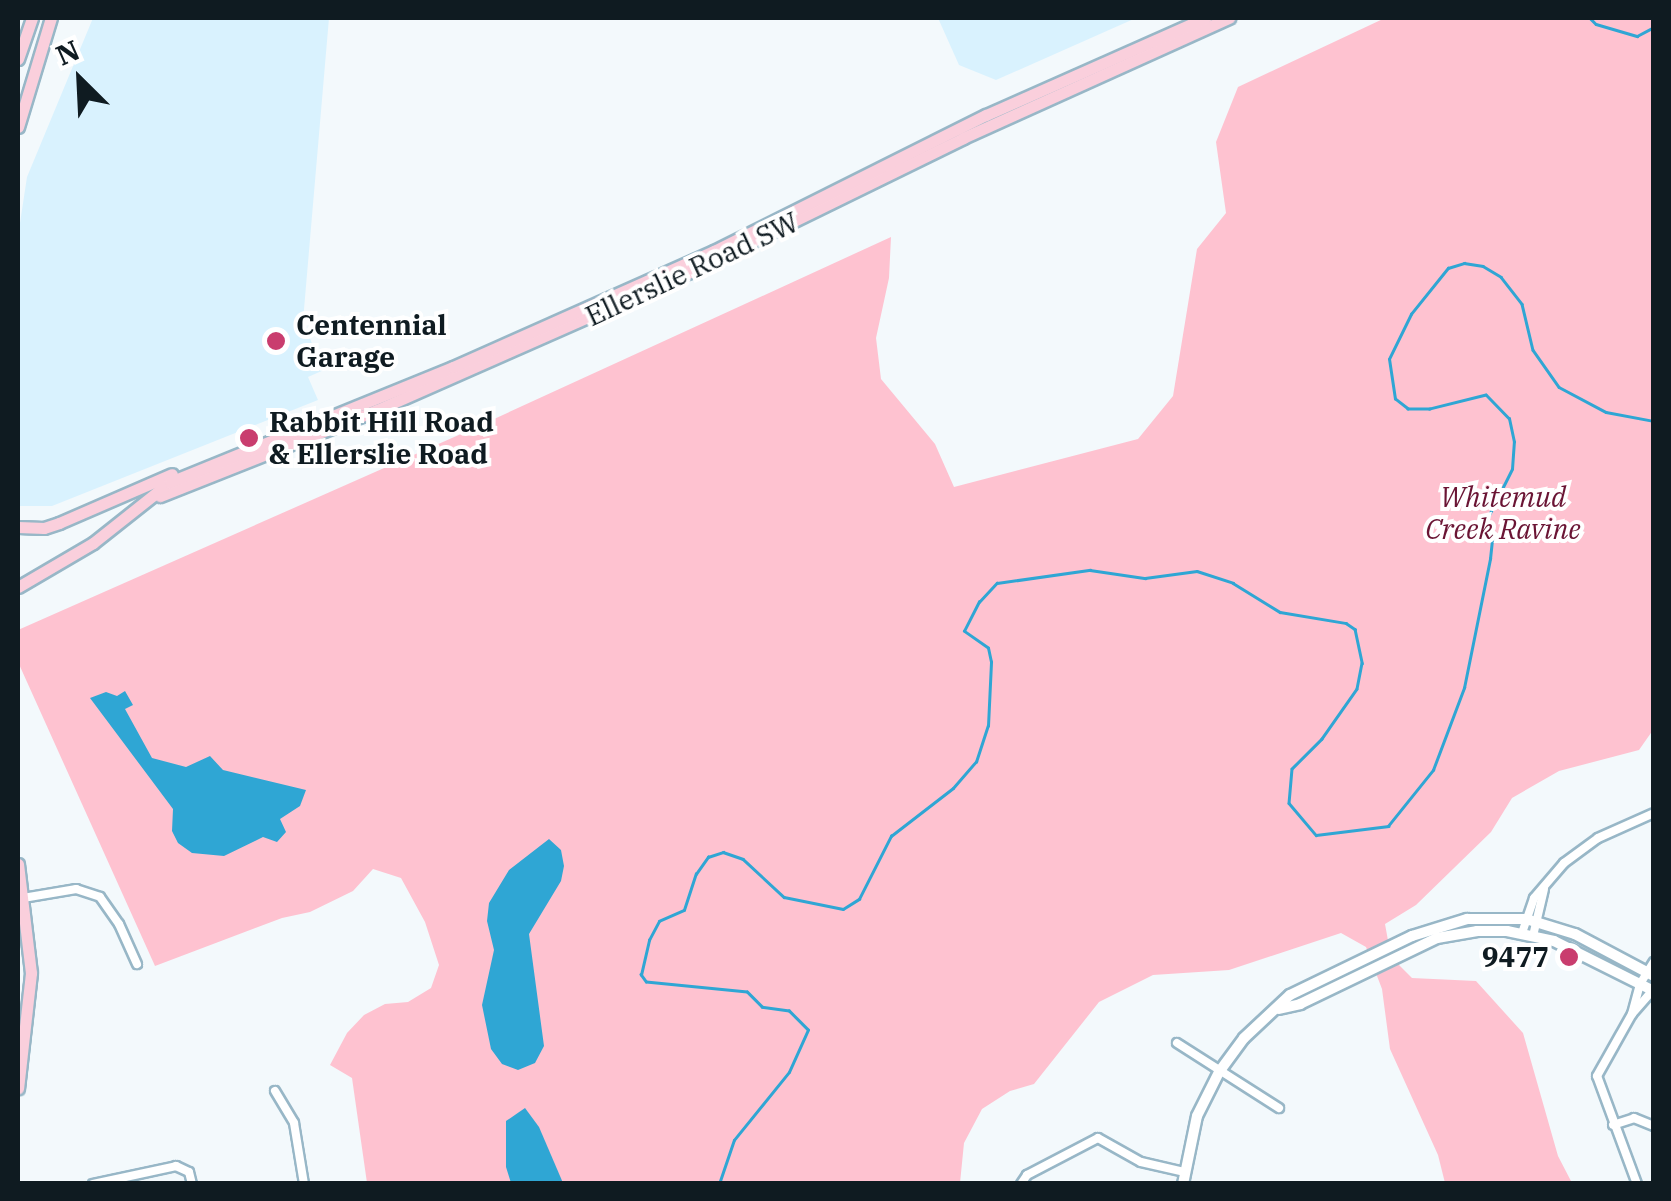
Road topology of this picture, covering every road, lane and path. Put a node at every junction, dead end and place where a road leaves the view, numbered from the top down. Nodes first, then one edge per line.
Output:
1 (32, 18) edge
2 (51, 18) edge
3 (1205, 18) edge
4 (1228, 18) edge
5 (18, 59) edge
6 (18, 127) edge
7 (247, 450) junction
8 (147, 502) junction
9 (18, 526) edge
10 (18, 587) edge
11 (1654, 814) edge
12 (18, 864) edge
13 (23, 898) junction
14 (1531, 920) junction
15 (1527, 935) junction
16 (138, 964) dead end
17 (1651, 970) edge
18 (1640, 984) junction
19 (1653, 990) edge
20 (1276, 1010) junction
21 (1632, 1014) junction
22 (1177, 1043) dead end
23 (1219, 1072) junction
24 (18, 1088) edge
25 (275, 1092) dead end
26 (1279, 1108) dead end
27 (1613, 1125) junction
28 (1654, 1126) edge
29 (1184, 1178) edge
30 (93, 1184) edge
31 (192, 1184) edge
32 (304, 1184) edge
33 (1022, 1184) edge
34 (1637, 1184) edge

1 - 5 main road
2 - 6 main road
3 - 7 main road, Ellerslie Road SW
4 - 8 main road, Ellerslie Road SW
7 - 8 main road, Ellerslie Road SW
7 - 9 main road
8 - 10 main road, Ellerslie Road SW
11 - 14 street
12 - 13 main road
13 - 16 street
13 - 24 main road
14 - 15 street
14 - 17 street
14 - 20 street
15 - 18 street
15 - 20 street
17 - 18 street
18 - 19 street
18 - 21 street
19 - 21 street
20 - 23 street
21 - 27 street
22 - 23 street
23 - 26 street
23 - 29 street
25 - 32 street
27 - 28 street
27 - 34 street
29 - 33 street
30 - 31 street

